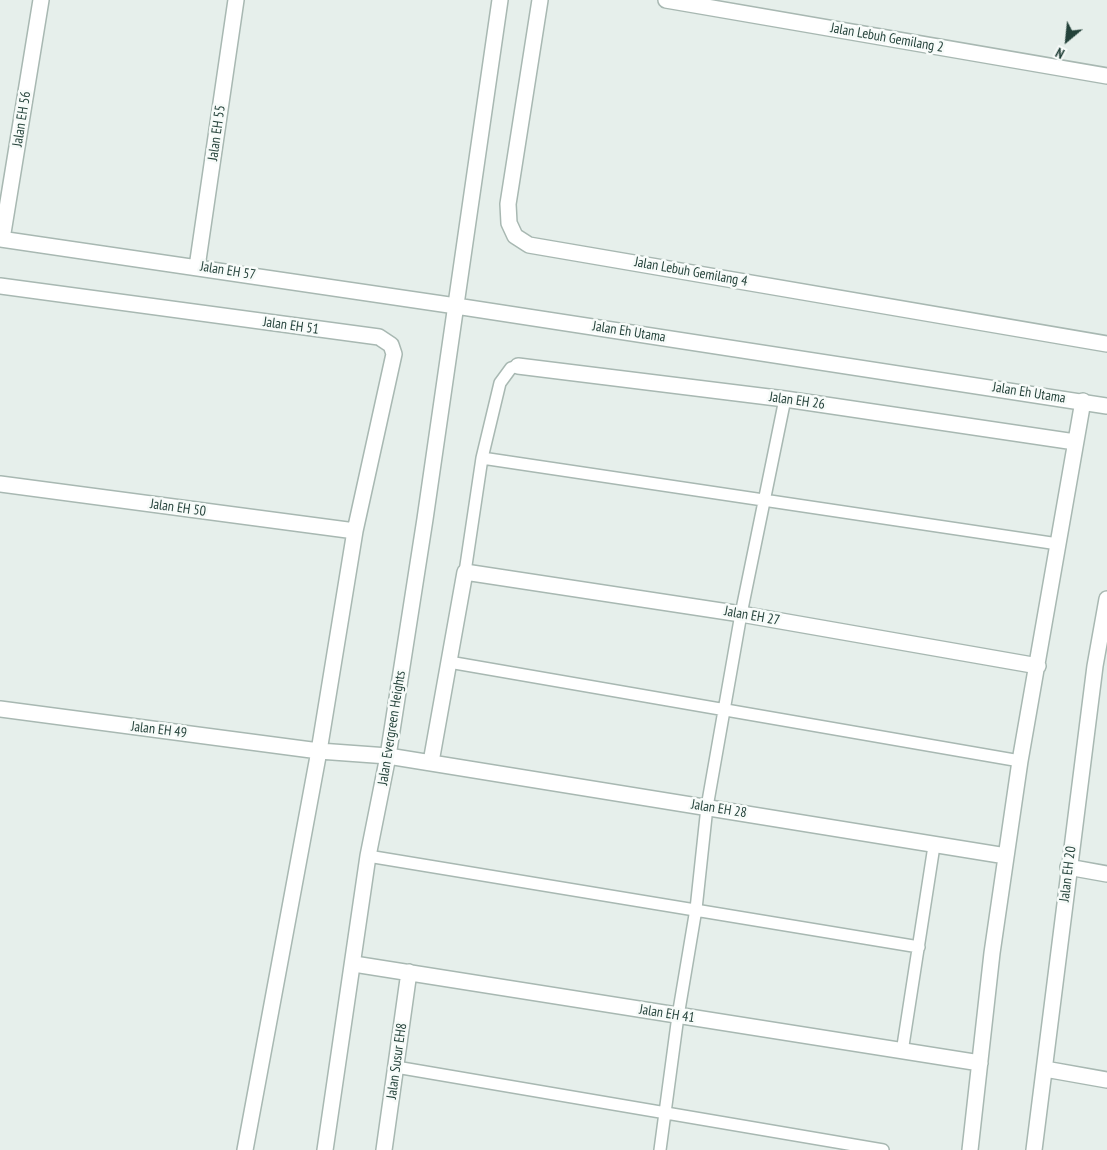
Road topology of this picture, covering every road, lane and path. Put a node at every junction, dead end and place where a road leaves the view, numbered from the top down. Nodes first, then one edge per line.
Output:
1 (41, 0) edge
2 (236, 0) edge
3 (500, 0) edge
4 (540, 0) edge
5 (666, 0) edge
6 (1107, 76) edge
7 (1, 239) edge
8 (197, 267) junction
9 (0, 286) edge
10 (456, 306) junction
11 (1107, 344) edge
12 (518, 366) joint
13 (785, 399) junction
14 (1084, 401) junction
15 (1107, 406) edge
16 (1075, 442) junction
17 (482, 458) junction
18 (0, 484) edge
19 (763, 500) junction
20 (355, 531) junction
21 (1058, 544) junction
22 (465, 572) junction
23 (1107, 599) edge
24 (741, 614) junction
25 (449, 662) junction
26 (1038, 666) junction
27 (0, 709) edge
28 (723, 709) junction
29 (318, 751) junction
30 (388, 756) junction
31 (1020, 761) junction
32 (431, 762) junction
33 (707, 807) junction
34 (934, 846) junction
35 (368, 856) junction
36 (1006, 856) junction
37 (1068, 868) junction
38 (1107, 874) edge
39 (696, 909) junction
40 (919, 947) junction
41 (354, 964) junction
42 (409, 972) junction
43 (678, 1016) junction
44 (902, 1052) junction
45 (980, 1064) junction
46 (396, 1067) junction
47 (1045, 1069) junction
48 (1107, 1080) edge
49 (664, 1112) junction
50 (245, 1150) edge
51 (325, 1150) edge
52 (384, 1150) edge
53 (660, 1150) edge
54 (883, 1150) edge
55 (970, 1150) edge
56 (1034, 1150) edge

1 - 7 street, Jalan EH 56
2 - 8 street, Jalan EH 55
3 - 10 street
4 - 11 street, Jalan Lebuh Gemilang 4
5 - 6 street, Jalan Lebuh Gemilang 2
7 - 8 street, Jalan EH 57
8 - 10 street, Jalan EH 57
9 - 20 street, Jalan EH 51
10 - 14 street, Jalan Eh Utama
10 - 30 street, Jalan Evergreen Heights
12 - 13 street, Jalan EH 26
12 - 17 lane
13 - 16 street, Jalan EH 26
13 - 19 lane
14 - 15 street, Jalan Eh Utama
14 - 16 street
16 - 21 street
17 - 19 lane
17 - 22 lane
18 - 20 street, Jalan EH 50
19 - 21 lane
19 - 24 lane
20 - 29 street, Jalan EH 51
21 - 26 street
22 - 24 street, Jalan EH 27
22 - 25 street
23 - 37 street, Jalan EH 20
24 - 26 street, Jalan EH 27
24 - 28 lane
25 - 28 lane
25 - 32 street
26 - 31 street
27 - 29 street, Jalan EH 49
28 - 31 lane
28 - 33 lane
29 - 30 street, Jalan EH 49
29 - 50 street, Jalan EH 51
30 - 32 street, Jalan EH 28
30 - 35 street, Jalan Evergreen Heights
31 - 36 street
32 - 33 street, Jalan EH 28
33 - 34 street, Jalan EH 28
33 - 39 lane
34 - 36 street, Jalan EH 28
34 - 40 lane
35 - 39 lane
35 - 41 street, Jalan Evergreen Heights
36 - 45 street
37 - 38 street
37 - 47 street, Jalan EH 20
39 - 40 lane
39 - 43 lane
40 - 44 lane
41 - 42 street, Jalan EH 41
41 - 51 street, Jalan Evergreen Heights
42 - 43 street, Jalan EH 41
42 - 46 street, Jalan Susur EH8
43 - 44 street, Jalan EH 41
43 - 49 lane
44 - 45 street, Jalan EH 41
45 - 55 street
46 - 49 lane
46 - 52 street, Jalan Susur EH8
47 - 48 street
47 - 56 street, Jalan EH 20
49 - 53 lane
49 - 54 lane

